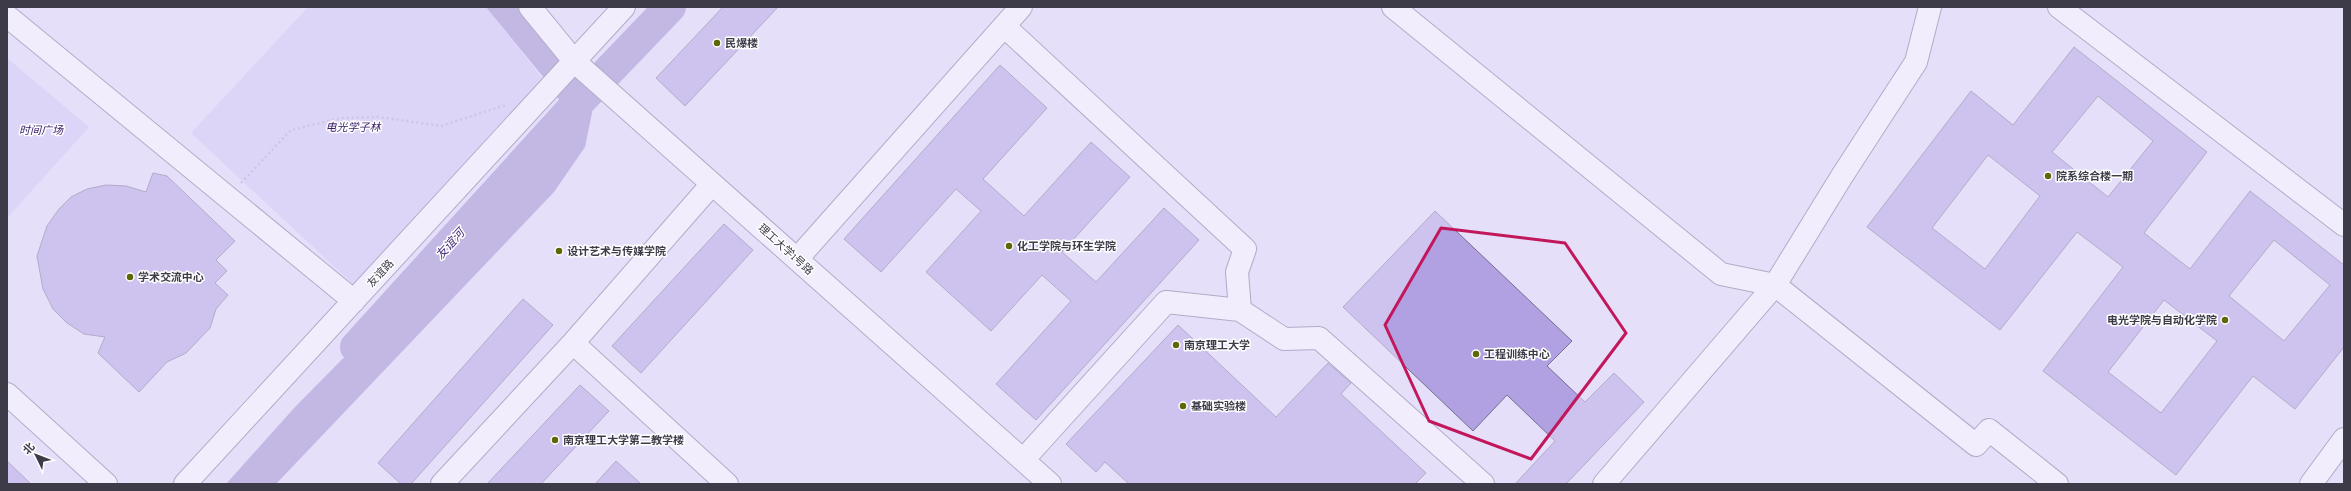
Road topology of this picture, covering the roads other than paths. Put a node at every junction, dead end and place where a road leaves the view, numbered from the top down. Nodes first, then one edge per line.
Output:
1 (530, 7) edge
2 (624, 7) edge
3 (1021, 7) edge
4 (1393, 7) edge
5 (1930, 7) edge
6 (2059, 7) edge
7 (7, 16) edge
8 (1004, 26) junction
9 (575, 62) junction
10 (712, 184) junction
11 (2344, 225) edge
12 (797, 259) junction
13 (1775, 286) junction
14 (354, 302) junction
15 (1240, 310) junction
16 (573, 342) junction
17 (7, 394) edge
18 (2344, 439) edge
19 (1023, 460) junction
20 (1476, 482) edge
21 (106, 484) edge
22 (185, 484) edge
23 (442, 484) edge
24 (727, 484) edge
25 (1050, 484) edge
26 (1604, 484) edge
27 (2057, 484) edge
28 (2311, 484) edge

1 - 9 street, 理工大学1号路
2 - 9 street, 友谊路
3 - 8 street
4 - 13 street
5 - 13 street
6 - 11 street
7 - 14 street
8 - 12 street
8 - 15 street
9 - 10 street, 理工大学1号路
9 - 14 street, 友谊路
10 - 12 street, 理工大学1号路
10 - 16 street
12 - 19 street, 理工大学1号路
13 - 26 street
13 - 27 street
14 - 22 street, 友谊路
15 - 19 street
15 - 20 street
16 - 23 street
16 - 24 street
17 - 21 street
18 - 28 street
19 - 25 street, 理工大学1号路

